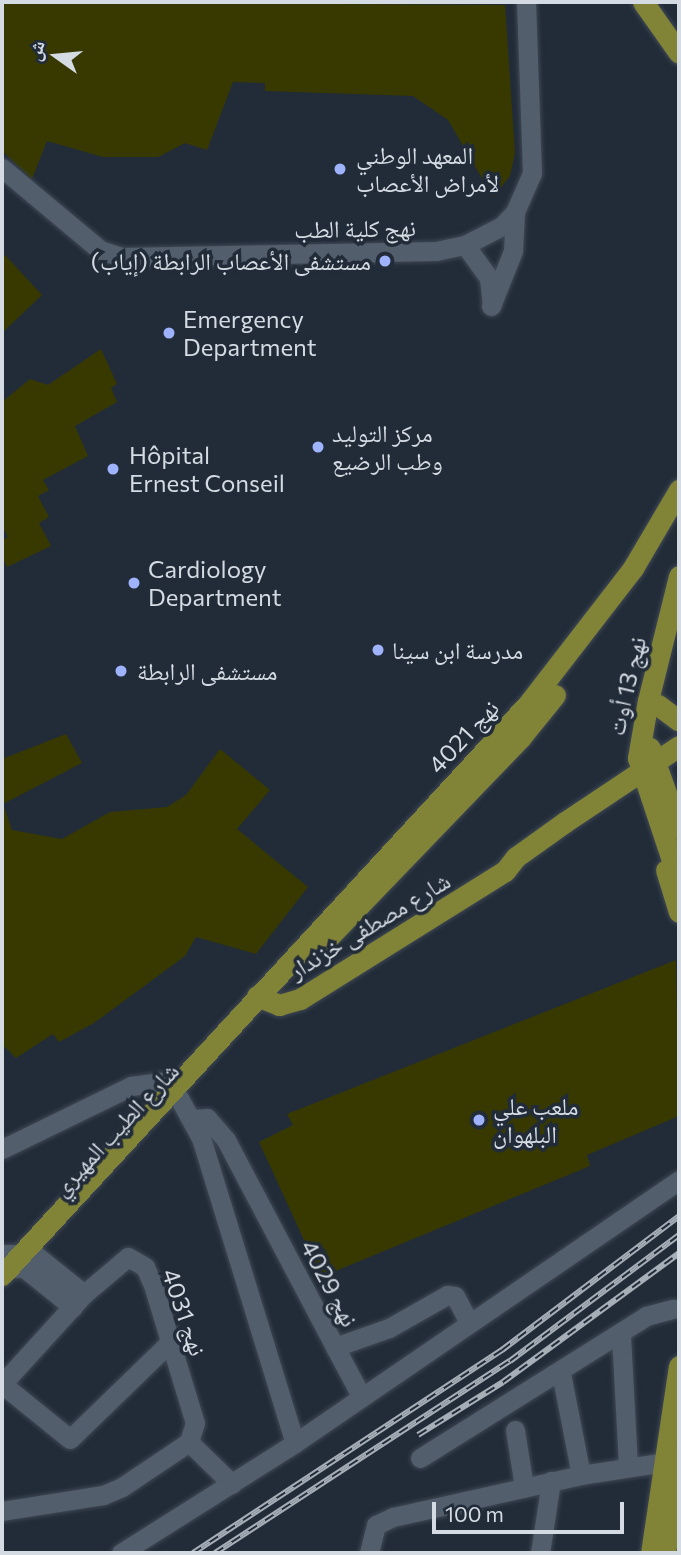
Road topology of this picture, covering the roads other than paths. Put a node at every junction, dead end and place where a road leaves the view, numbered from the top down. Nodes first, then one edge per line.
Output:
1 (526, 2) edge
2 (643, 2) edge
3 (679, 53) edge
4 (2, 168) edge
5 (516, 212) junction
6 (465, 245) junction
7 (679, 490) edge
8 (679, 518) edge
9 (679, 576) edge
10 (679, 627) edge
11 (658, 705) junction
12 (679, 721) edge
13 (679, 746) edge
14 (679, 762) edge
15 (648, 772) junction
16 (659, 805) junction
17 (679, 826) edge
18 (679, 881) edge
19 (679, 912) edge
20 (262, 999) junction
21 (181, 1088) junction
22 (193, 1119) junction
23 (2, 1149) edge
24 (679, 1180) edge
25 (13, 1263) edge
26 (2, 1291) edge
27 (79, 1301) junction
28 (673, 1309) dead end
29 (469, 1322) junction
30 (621, 1336) junction
31 (170, 1342) junction
32 (335, 1347) junction
33 (679, 1366) edge
34 (561, 1373) junction
35 (2, 1384) edge
36 (360, 1396) junction
37 (516, 1430) dead end
38 (189, 1442) junction
39 (295, 1443) junction
40 (420, 1458) dead end
41 (675, 1459) edge
42 (628, 1466) junction
43 (581, 1475) junction
44 (551, 1481) junction
45 (232, 1484) junction
46 (524, 1487) junction
47 (2, 1511) edge
48 (151, 1537) junction
49 (121, 1553) edge
50 (137, 1553) edge
51 (369, 1553) edge
52 (540, 1553) edge
53 (651, 1553) edge
54 (665, 1553) edge

1 - 5 street, نهج كلية الطب
2 - 3 main road
4 - 6 street, نهج كلية الطب
5 - 6 street, نهج كلية الطب
5 - 6 street
7 - 20 main road, نهج 4021
8 - 20 main road, نهج 4021
9 - 15 main road, نهج 13 أوت
10 - 11 main road
11 - 12 main road
11 - 15 main road
13 - 15 main road
14 - 15 main road
15 - 16 main road, نهج 13 أوت
15 - 20 main road, شارع مصطفى خزندار
16 - 17 main road
16 - 18 main road
16 - 19 main road
20 - 21 main road, شارع الطيب المهيري
21 - 22 street
21 - 23 street
21 - 25 main road, شارع الطيب المهيري
22 - 32 street, نهج 4029
22 - 39 street
24 - 29 street
25 - 26 main road, شارع الطيب المهيري
25 - 27 street
27 - 31 street, نهج 4031
27 - 35 street, نهج 4031
28 - 30 street
29 - 32 street, نهج 4029
29 - 36 street
30 - 34 street
30 - 42 street
31 - 35 street
31 - 38 street, نهج 4031
32 - 36 street
33 - 41 main road
34 - 40 street
34 - 43 street
36 - 39 street
37 - 46 street
38 - 45 street
38 - 47 street
39 - 45 street
41 - 42 street
41 - 53 main road
41 - 54 main road
42 - 43 street
43 - 44 street
44 - 46 street
44 - 52 street
45 - 48 street
46 - 51 street
48 - 49 street
48 - 50 street

